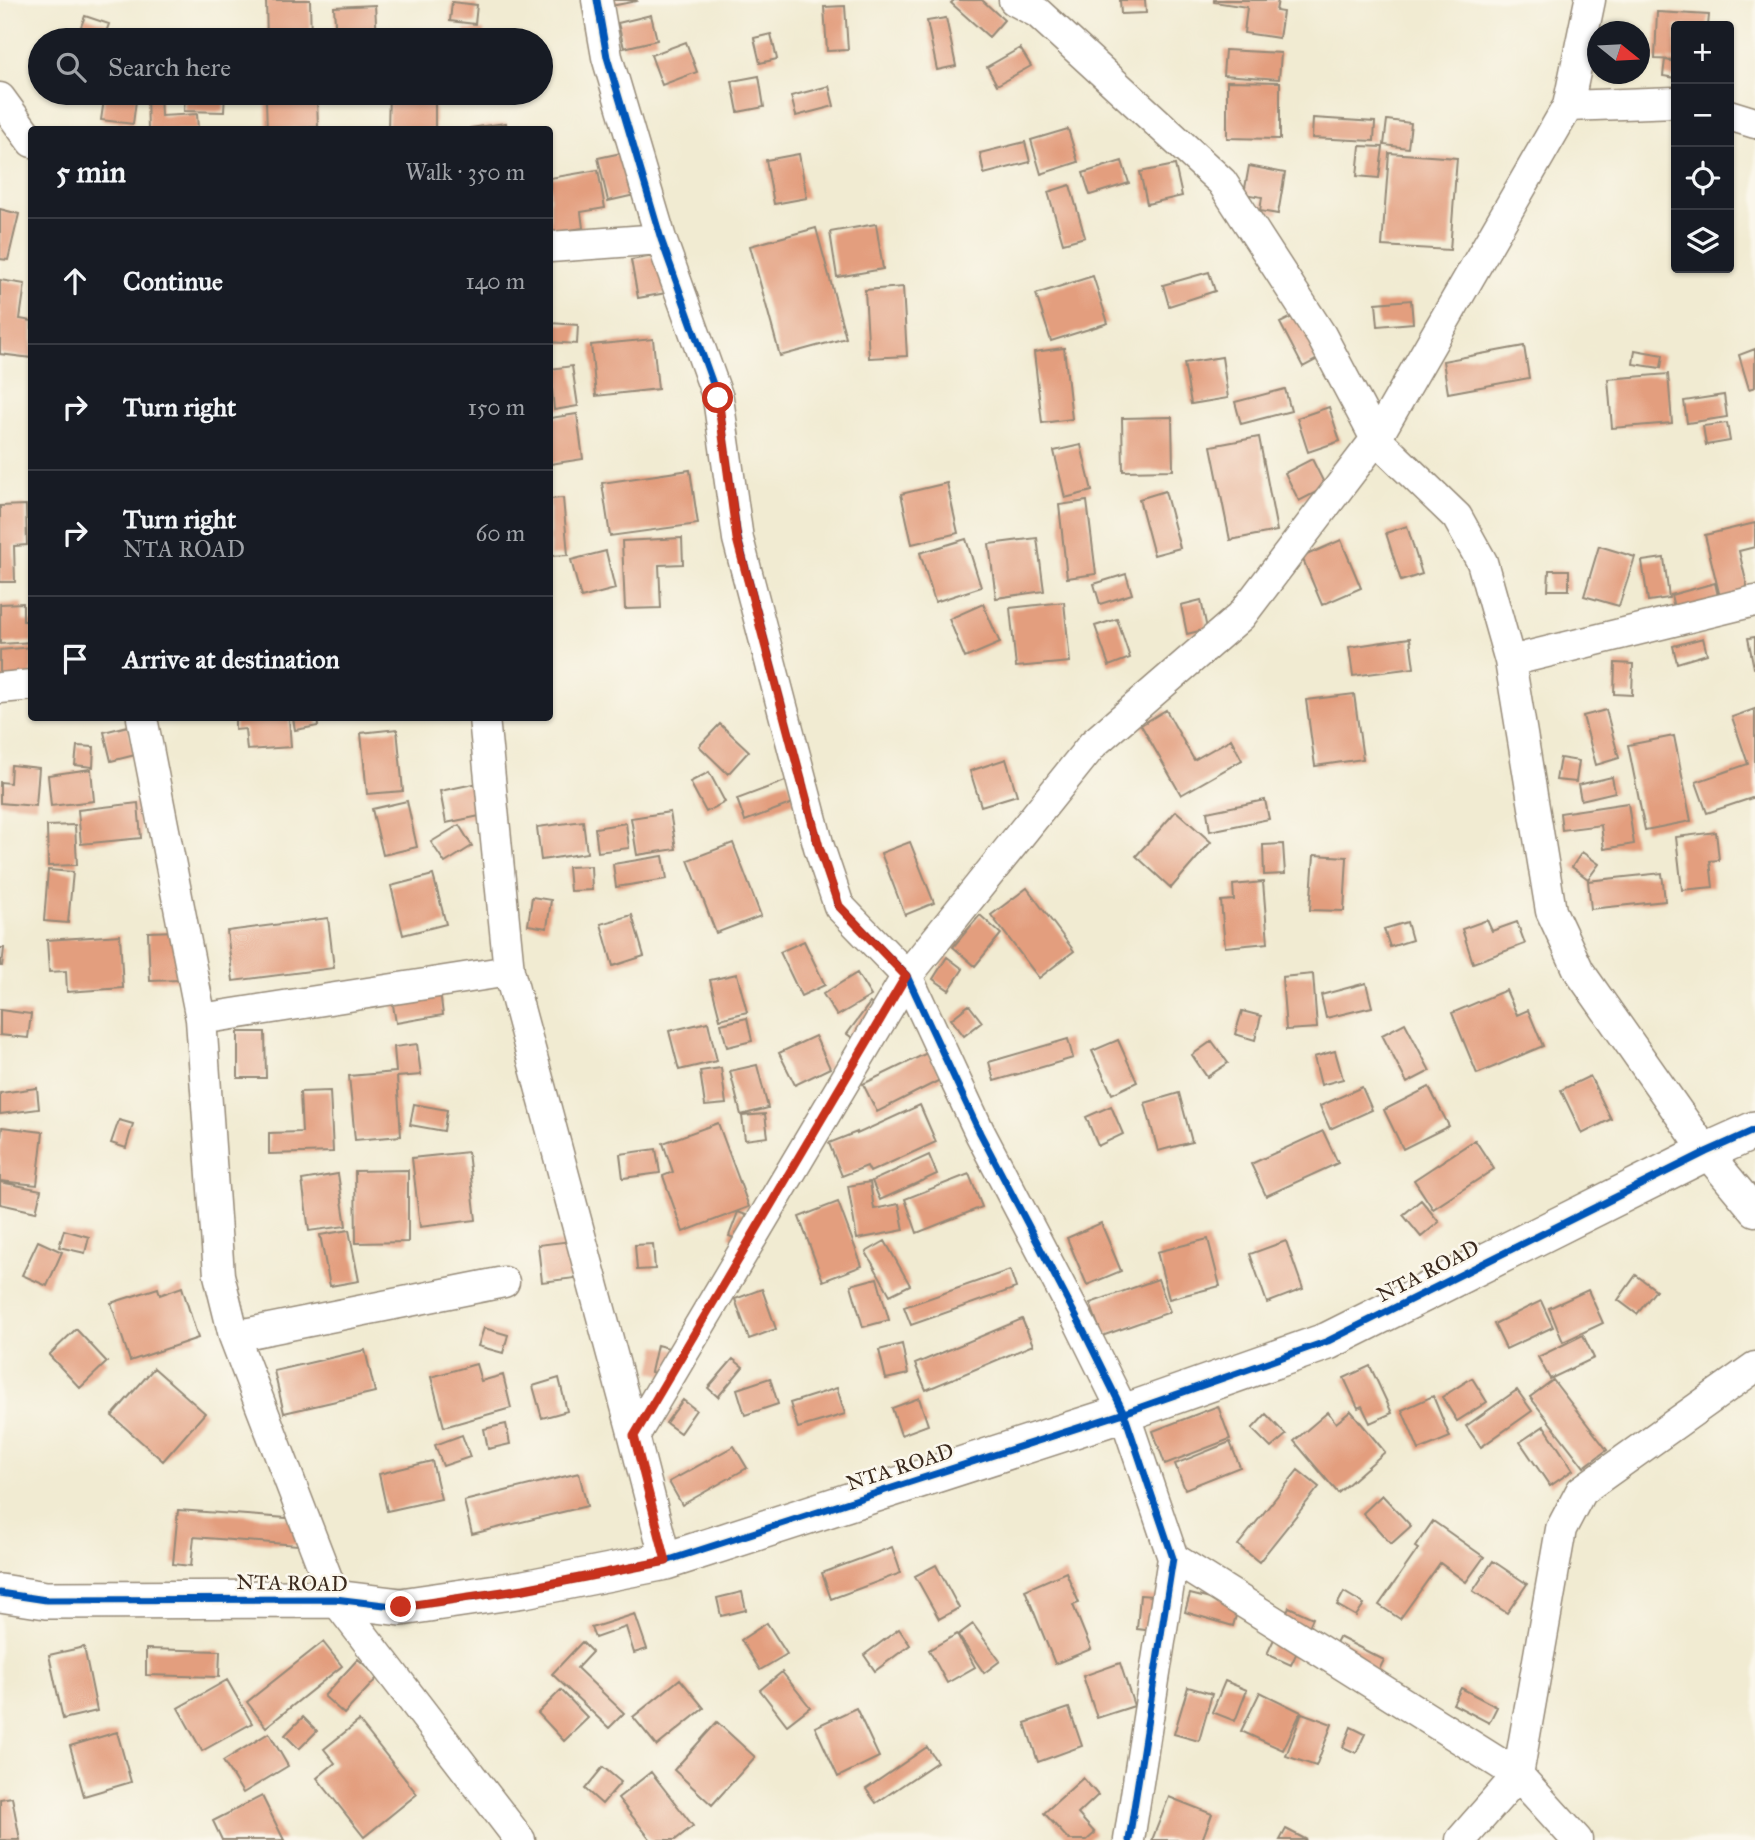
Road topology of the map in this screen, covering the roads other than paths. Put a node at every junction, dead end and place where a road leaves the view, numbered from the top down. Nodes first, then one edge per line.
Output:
1 (597, 0) edge
2 (1014, 0) edge
3 (1590, 0) edge
4 (0, 98) edge
5 (1671, 102) edge
6 (1568, 106) junction
7 (1734, 116) edge
8 (1755, 122) edge
9 (28, 136) edge
10 (661, 239) junction
11 (553, 247) edge
12 (1376, 439) junction
13 (1755, 601) edge
14 (1510, 662) junction
15 (28, 685) edge
16 (0, 688) edge
17 (143, 721) edge
18 (484, 721) edge
19 (509, 971) junction
20 (906, 976) junction
21 (201, 1019) junction
22 (1755, 1130) edge
23 (1706, 1152) junction
24 (1755, 1211) edge
25 (504, 1282) dead end
26 (234, 1336) junction
27 (1755, 1367) edge
28 (1124, 1413) junction
29 (634, 1436) junction
30 (1173, 1558) junction
31 (666, 1561) junction
32 (0, 1593) edge
33 (335, 1599) junction
34 (1518, 1775) junction
35 (520, 1840) edge
36 (1129, 1840) edge
37 (1461, 1840) edge
38 (1577, 1840) edge

1 - 10 street
2 - 12 street
3 - 6 street
4 - 9 street
5 - 6 street
6 - 12 street
7 - 8 street
10 - 11 street
10 - 20 street
12 - 14 street
12 - 20 street
13 - 14 street
14 - 23 street
15 - 16 street
17 - 21 street
18 - 19 street
19 - 21 street
19 - 29 street
20 - 28 street
20 - 29 street
21 - 26 street
22 - 23 street, NTA ROAD
23 - 24 street
23 - 28 street, NTA ROAD
25 - 26 street
26 - 33 street
27 - 34 street
28 - 30 street
28 - 31 street, NTA ROAD
29 - 31 street
30 - 34 street
30 - 36 street
31 - 33 street, NTA ROAD
32 - 33 street, NTA ROAD
33 - 35 street
34 - 37 street
34 - 38 street

